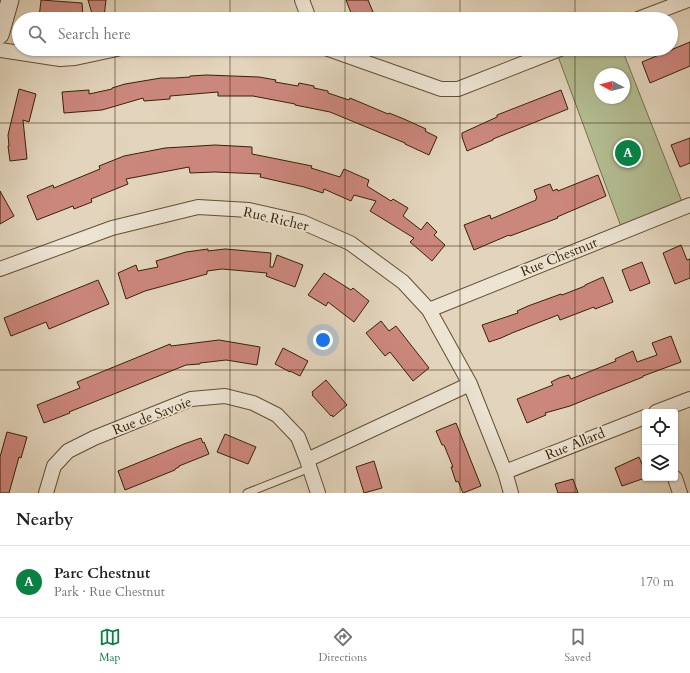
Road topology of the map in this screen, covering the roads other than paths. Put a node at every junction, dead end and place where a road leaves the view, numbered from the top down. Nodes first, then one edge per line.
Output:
1 (10, 0) edge
2 (302, 0) edge
3 (688, 0) edge
4 (306, 12) edge
5 (656, 12) edge
6 (0, 35) edge
7 (0, 50) edge
8 (12, 52) edge
9 (40, 56) edge
10 (84, 56) edge
11 (348, 56) edge
12 (542, 56) edge
13 (690, 205) edge
14 (0, 269) edge
15 (428, 310) junction
16 (470, 384) junction
17 (690, 399) edge
18 (664, 409) edge
19 (642, 417) edge
20 (308, 464) junction
21 (505, 472) junction
22 (676, 481) edge
23 (46, 493) edge
24 (247, 493) edge
25 (318, 493) edge
26 (511, 493) edge
27 (680, 493) edge

1 - 6 street
2 - 4 street
3 - 5 street
7 - 8 street
9 - 10 street
11 - 12 street
13 - 15 street, Rue Chestnut
14 - 15 street, Rue Richer
15 - 16 street, Rue Richer
16 - 20 street
16 - 21 street, Rue Richer
17 - 18 street
19 - 21 street, Rue Allard
20 - 23 street, Rue de Savoie
20 - 24 lane
20 - 25 street, Rue de Savoie
21 - 26 street, Rue Richer
22 - 27 street

